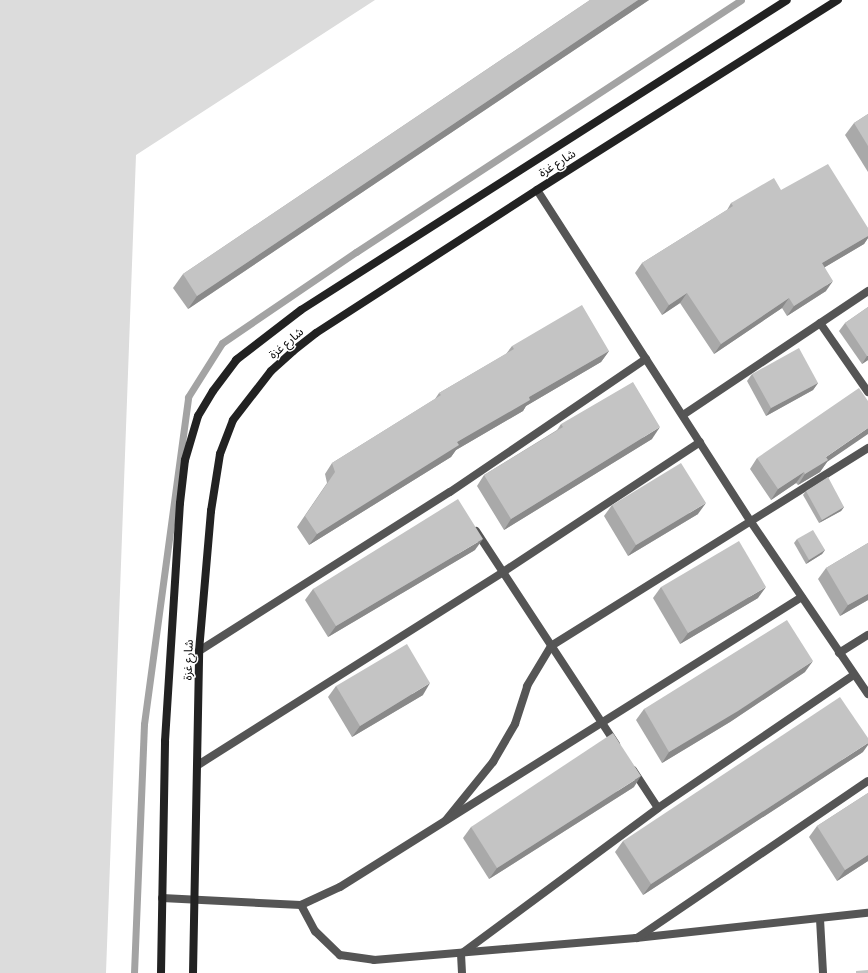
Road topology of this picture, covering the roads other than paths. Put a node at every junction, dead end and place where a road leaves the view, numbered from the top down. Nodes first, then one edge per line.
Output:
1 (787, 0) edge
2 (838, 0) edge
3 (537, 190) junction
4 (868, 291) edge
5 (820, 323) junction
6 (646, 359) junction
7 (868, 392) edge
8 (683, 415) junction
9 (700, 442) junction
10 (868, 448) edge
11 (751, 522) junction
12 (470, 523) edge
13 (503, 572) junction
14 (802, 597) junction
15 (868, 635) edge
16 (551, 646) junction
17 (199, 651) junction
18 (839, 653) junction
19 (854, 675) junction
20 (868, 694) edge
21 (603, 724) junction
22 (620, 749) edge
23 (628, 762) edge
24 (198, 765) junction
25 (868, 781) edge
26 (658, 808) junction
27 (442, 825) junction
28 (162, 898) junction
29 (195, 900) junction
30 (301, 905) junction
31 (868, 913) edge
32 (820, 919) junction
33 (636, 938) junction
34 (461, 954) junction
35 (161, 973) edge
36 (193, 973) edge
37 (462, 973) edge
38 (823, 973) edge

1 - 28 main road, شارع غزة
2 - 3 main road, شارع غزة
3 - 6 street
3 - 17 main road, شارع غزة
4 - 5 street
5 - 7 street
5 - 8 street
6 - 8 street
6 - 17 street
8 - 9 street
9 - 11 street
9 - 13 street
10 - 11 street
11 - 14 street
11 - 16 street
12 - 13 street
13 - 16 street
13 - 24 street
14 - 18 street
14 - 21 street
15 - 18 street
16 - 21 street
16 - 27 street
17 - 24 main road, شارع غزة
18 - 19 street
19 - 20 street
19 - 26 street
21 - 22 street
21 - 27 street
23 - 26 street
24 - 29 main road, شارع غزة
25 - 33 street
26 - 34 street
27 - 30 street
28 - 29 street
28 - 35 main road, شارع غزة
29 - 30 street
29 - 36 main road, شارع غزة
30 - 34 street
31 - 32 street
32 - 33 street
32 - 38 street
33 - 34 street
34 - 37 street

